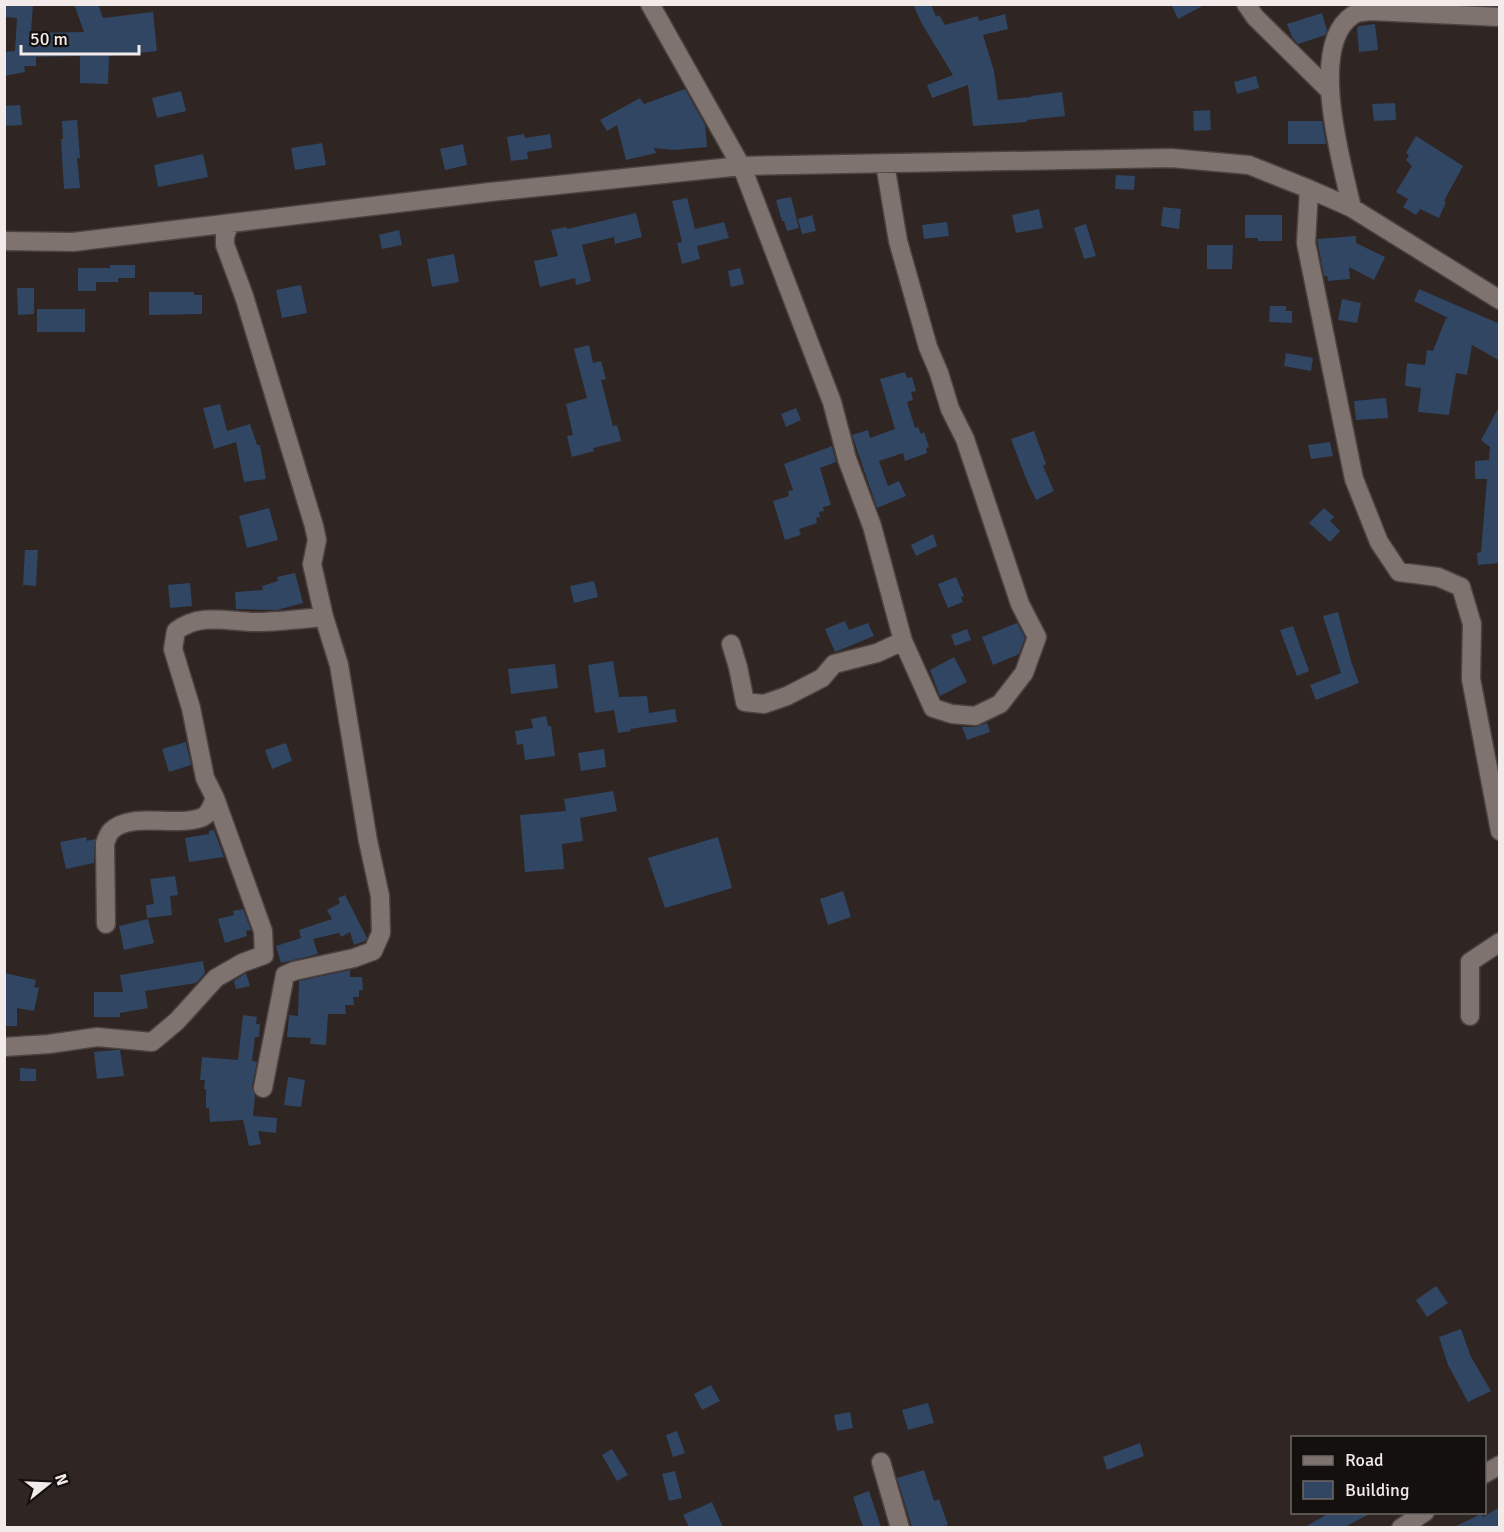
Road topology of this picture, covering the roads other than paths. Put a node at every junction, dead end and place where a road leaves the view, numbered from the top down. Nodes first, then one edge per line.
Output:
1 (650, 4) edge
2 (1246, 4) edge
3 (1500, 16) edge
4 (1330, 91) junction
5 (885, 164) junction
6 (742, 167) junction
7 (1309, 189) junction
8 (1352, 208) junction
9 (230, 223) junction
10 (4, 241) edge
11 (1500, 300) edge
12 (324, 617) junction
13 (903, 641) junction
14 (731, 644) dead end
15 (215, 798) junction
16 (1500, 831) edge
17 (106, 924) dead end
18 (1500, 942) edge
19 (1470, 1016) dead end
20 (4, 1047) edge
21 (263, 1088) dead end
22 (880, 1462) dead end
23 (1500, 1466) edge
24 (1486, 1473) edge
25 (1422, 1514) edge
26 (900, 1527) edge
27 (1401, 1527) edge

1 - 6 street
2 - 4 street
3 - 4 street
4 - 8 street
5 - 6 street
5 - 7 street
5 - 13 street
6 - 9 street
6 - 13 street
7 - 8 street
7 - 16 street
8 - 11 street
9 - 10 street
9 - 12 street
12 - 15 street
12 - 21 street
13 - 14 street
15 - 17 street
15 - 20 street
18 - 19 street
22 - 26 street
23 - 24 street
25 - 27 street

